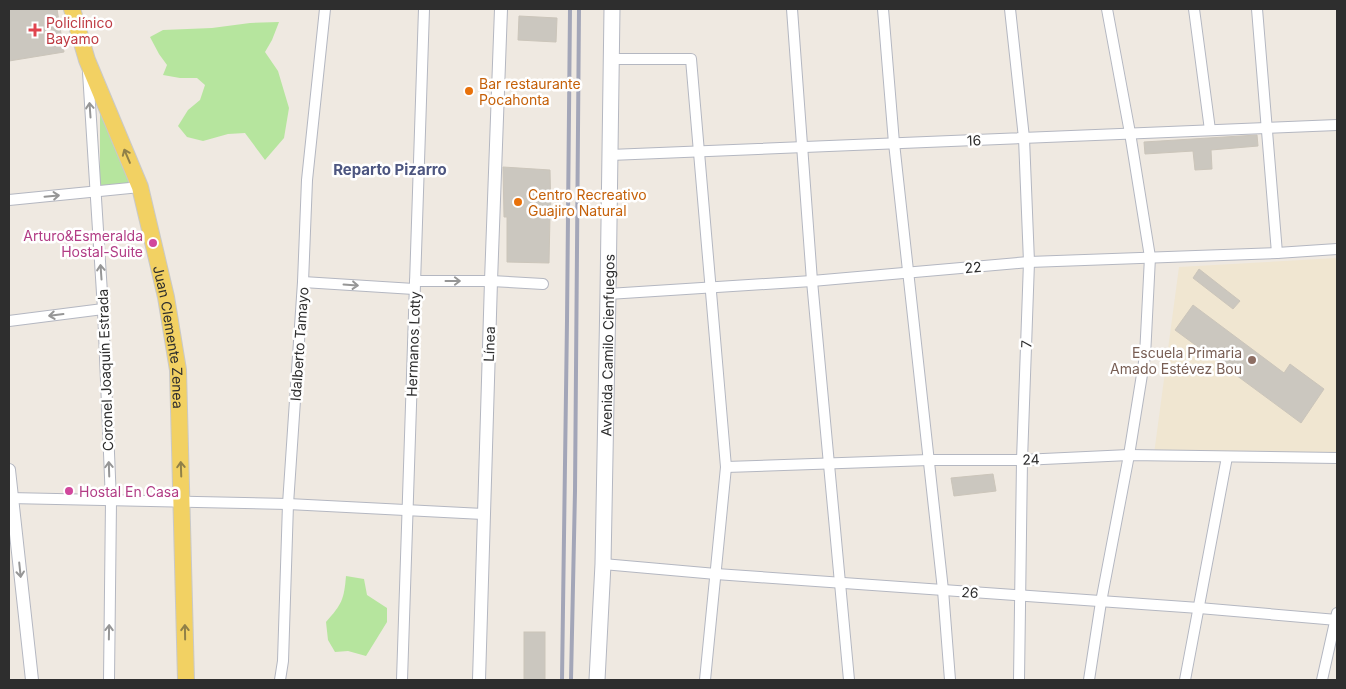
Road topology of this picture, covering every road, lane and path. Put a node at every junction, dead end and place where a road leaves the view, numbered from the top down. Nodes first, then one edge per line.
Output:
1 (72, 9) edge
2 (326, 9) edge
3 (424, 9) edge
4 (501, 9) edge
5 (612, 9) edge
6 (792, 9) edge
7 (883, 9) edge
8 (1010, 9) edge
9 (1107, 9) edge
10 (1194, 9) edge
11 (1257, 9) edge
12 (612, 59) junction
13 (87, 60) junction
14 (1337, 124) edge
15 (1266, 128) junction
16 (1210, 130) junction
17 (1130, 133) junction
18 (1024, 138) junction
19 (894, 143) junction
20 (802, 147) junction
21 (698, 152) junction
22 (610, 155) junction
23 (140, 187) junction
24 (95, 192) junction
25 (9, 200) edge
26 (1337, 248) edge
27 (1277, 253) junction
28 (1150, 257) junction
29 (1029, 262) junction
30 (907, 272) junction
31 (491, 281) junction
32 (812, 281) junction
33 (303, 282) junction
34 (543, 284) dead end
35 (414, 285) junction
36 (710, 288) junction
37 (608, 294) junction
38 (103, 309) junction
39 (9, 321) edge
40 (1129, 455) junction
41 (1227, 457) junction
42 (1337, 458) edge
43 (929, 460) junction
44 (1022, 460) junction
45 (828, 463) junction
46 (726, 467) junction
47 (9, 470) edge
48 (10, 498) edge
49 (111, 501) junction
50 (182, 501) junction
51 (288, 504) junction
52 (408, 510) junction
53 (483, 514) junction
54 (603, 564) junction
55 (716, 574) junction
56 (841, 583) junction
57 (943, 590) junction
58 (1020, 596) junction
59 (1101, 602) junction
60 (1199, 608) junction
61 (1337, 618) edge
62 (32, 680) edge
63 (109, 680) edge
64 (186, 680) edge
65 (280, 680) edge
66 (402, 680) edge
67 (479, 680) edge
68 (597, 680) edge
69 (705, 680) edge
70 (849, 680) edge
71 (950, 680) edge
72 (1018, 680) edge
73 (1089, 680) edge
74 (1185, 680) edge
75 (1322, 680) edge

1 - 13 main road, Juan Clemente Zenea
2 - 33 street, Idalberto Tamayo
3 - 35 street, Hermanos Lotty
4 - 31 street, Línea
5 - 12 main road, Avenida Camilo Cienfuegos
6 - 20 street
7 - 19 street
8 - 18 street, 7
9 - 17 street
10 - 16 street
11 - 15 street
12 - 21 street
12 - 22 main road, Avenida Camilo Cienfuegos
23 -> 13 main road, Juan Clemente Zenea
24 -> 13 street, Coronel Joaquín Estrada
14 - 15 street, 16
15 - 16 street, 16
15 - 27 street
16 - 17 street, 16
17 - 18 street, 16
17 - 28 street
18 - 19 street, 16
18 - 29 street, 7
19 - 20 street, 16
19 - 30 street
20 - 21 street, 16
20 - 32 street
21 - 22 street, 16
21 - 36 street
22 - 37 main road, Avenida Camilo Cienfuegos
23 - 24 street
50 -> 23 main road, Juan Clemente Zenea
25 -> 24 street
38 -> 24 street, Coronel Joaquín Estrada
26 - 27 street, 22
27 - 28 street, 22
28 - 29 street, 22
28 - 40 street
29 - 30 street, 22
29 - 44 street, 7
30 - 32 street, 22
30 - 43 street
31 - 34 street
35 -> 31 street
31 - 53 street, Línea
32 - 36 street, 22
32 - 45 street
33 -> 35 street
33 - 51 street, Idalberto Tamayo
35 - 52 street, Hermanos Lotty
36 - 37 street, 22
36 - 46 street
37 - 54 main road, Avenida Camilo Cienfuegos
38 -> 39 street
49 -> 38 street, Coronel Joaquín Estrada
40 - 41 street, 24
40 - 44 street, 24
40 - 59 street
41 - 42 street, 24
41 - 60 street
43 - 44 street, 24
43 - 45 street, 24
43 - 57 street
44 - 58 street, 7
45 - 46 street, 24
45 - 56 street
46 - 55 street
47 - 48 street
48 - 49 street
48 -> 62 street
49 - 50 street
63 -> 49 street, Coronel Joaquín Estrada
50 - 51 street
64 -> 50 main road, Juan Clemente Zenea
51 - 52 street
51 - 65 street, Idalberto Tamayo
52 - 53 street
52 - 66 street, Hermanos Lotty
53 - 67 street, Línea
54 - 55 street, 26
54 - 68 main road, Avenida Camilo Cienfuegos
55 - 56 street, 26
55 - 69 street
56 - 57 street, 26
56 - 70 street
57 - 58 street, 26
57 - 71 street
58 - 59 street, 26
58 - 72 street, 7
59 - 60 street, 26
59 - 73 street
60 - 61 street, 26
60 - 74 street
61 - 75 street

